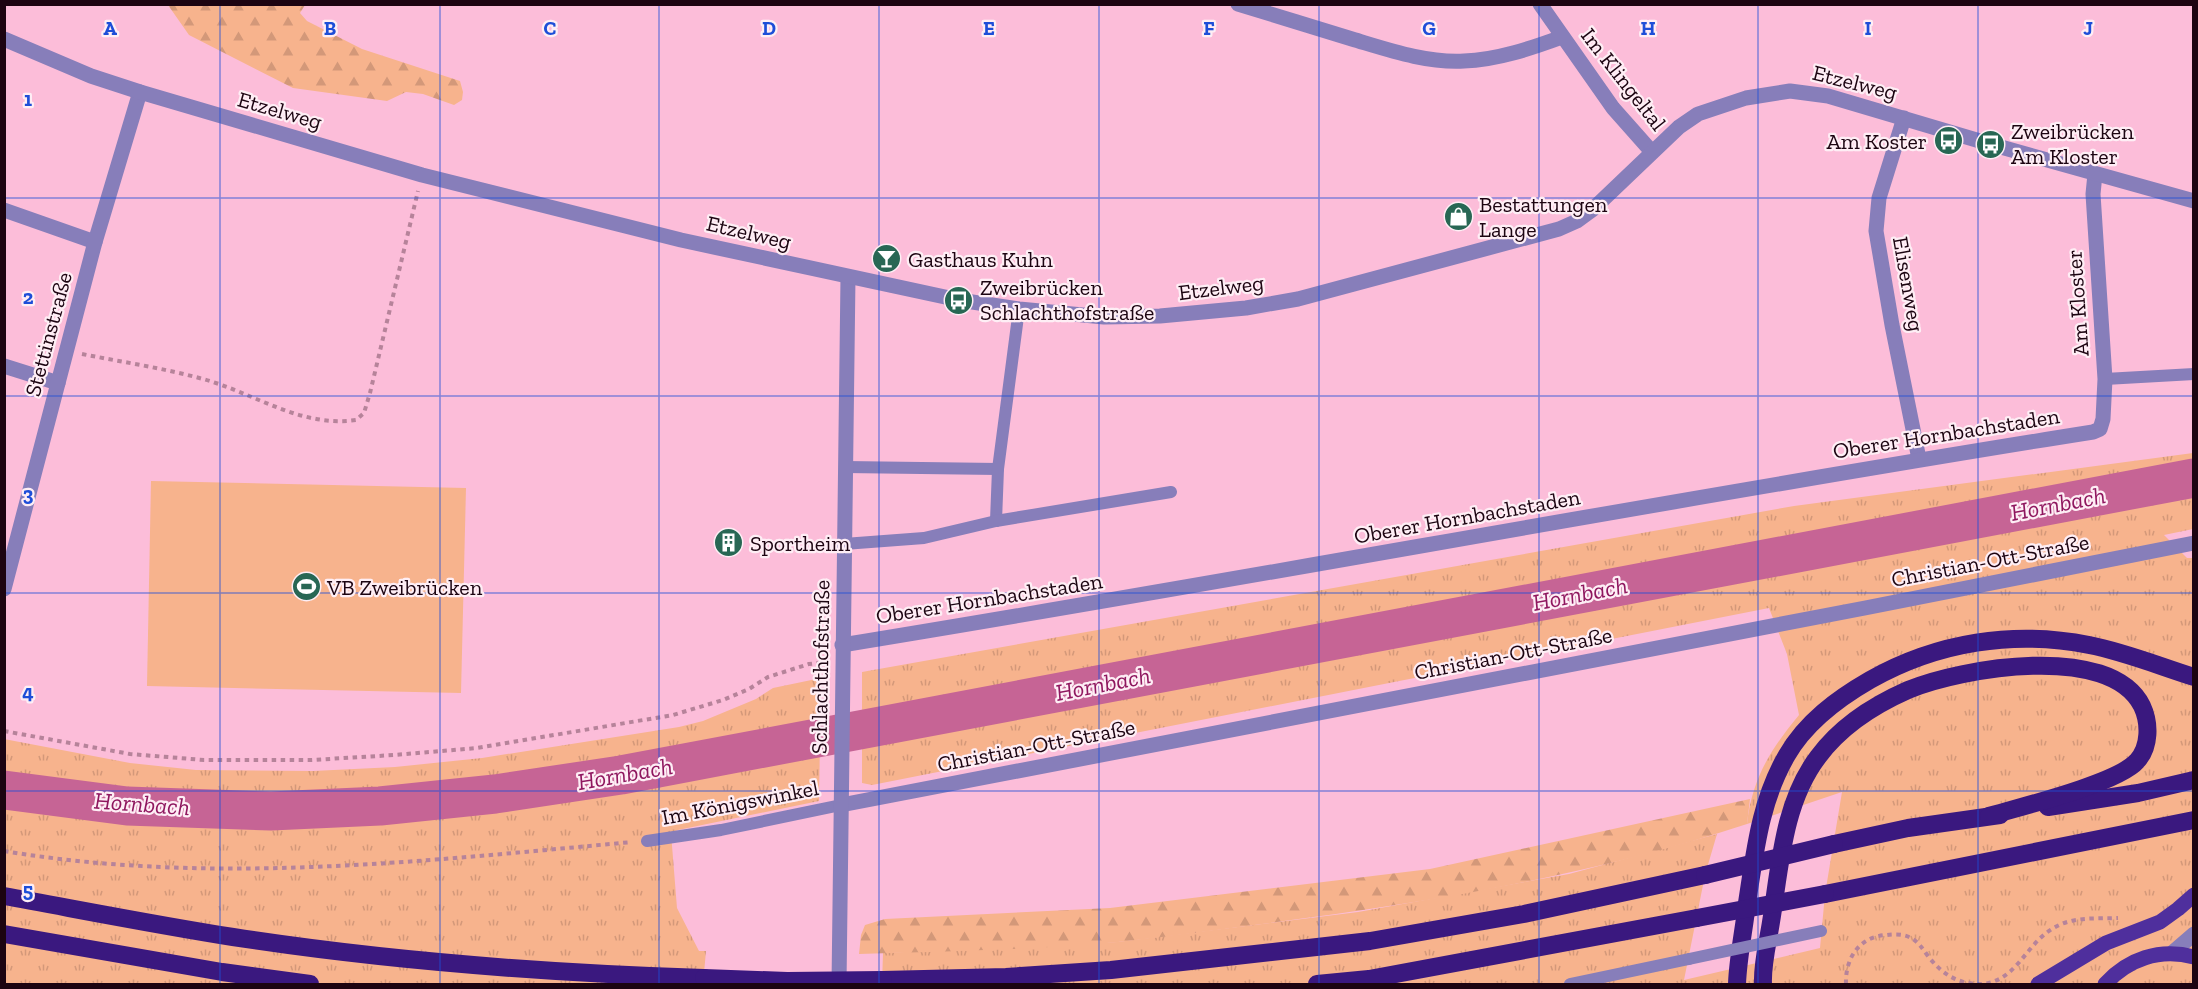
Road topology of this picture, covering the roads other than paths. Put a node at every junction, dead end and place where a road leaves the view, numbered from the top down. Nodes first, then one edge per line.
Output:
1 (1238, 4) edge
2 (1540, 4) edge
3 (1562, 37) junction
4 (4, 39) edge
5 (140, 92) junction
6 (1904, 118) junction
7 (1652, 152) junction
8 (2095, 174) junction
9 (2193, 201) edge
10 (4, 210) edge
11 (95, 242) junction
12 (848, 277) junction
13 (1019, 309) junction
14 (4, 366) edge
15 (2193, 374) edge
16 (2105, 379) junction
17 (58, 383) junction
18 (2100, 429) joint
19 (1919, 459) junction
20 (845, 467) junction
21 (998, 469) junction
22 (1171, 492) dead end
23 (996, 521) junction
24 (11, 535) edge
25 (2193, 543) edge
26 (844, 544) junction
27 (4, 589) edge
28 (842, 660) junction
29 (2193, 677) edge
30 (2193, 780) edge
31 (841, 805) junction
32 (1989, 816) junction
33 (2193, 820) edge
34 (647, 841) road end
35 (2193, 895) edge
36 (4, 896) edge
37 (1821, 931) dead end
38 (4, 934) edge
39 (2193, 934) edge
40 (2172, 953) junction
41 (2193, 957) edge
42 (310, 984) edge
43 (839, 984) edge
44 (1317, 984) edge
45 (1570, 984) edge
46 (1737, 984) edge
47 (1763, 984) edge
48 (2038, 984) edge
49 (2105, 984) edge

1 - 3 street
2 - 3 street, Im Klingeltal
3 - 7 street, Im Klingeltal
4 - 5 street, Etzelweg
5 - 11 street, Stettinstraße
5 - 12 street, Etzelweg
6 - 7 street, Etzelweg
6 - 8 street, Etzelweg
6 - 19 street, Elisenweg
7 - 13 street, Etzelweg
8 - 9 street, Etzelweg
8 - 16 street, Am Kloster
10 - 11 street
11 - 17 street, Stettinstraße
12 - 13 street, Etzelweg
12 - 20 street, Schlachthofstraße
13 - 21 lane
14 - 17 street
15 - 16 lane
16 - 18 street, Am Kloster
17 - 24 street, Stettinstraße
18 - 19 street, Oberer Hornbachstaden
19 - 28 street, Oberer Hornbachstaden
20 - 21 lane
20 - 26 street, Schlachthofstraße
21 - 23 lane
22 - 23 lane
23 - 26 lane
24 - 27 street, Stettinstraße
25 - 31 street, Christian-Ott-Straße
26 - 28 street, Schlachthofstraße
28 - 31 street, Schlachthofstraße
29 - 46 highway
30 - 32 highway
31 - 34 lane, Im Königswinkel
31 - 43 street, Schlachthofstraße
32 - 36 highway, bridge
32 - 47 highway
33 - 44 highway, bridge
35 - 48 main road
37 - 45 lane, bridge
38 - 42 highway
39 - 40 street
40 - 41 main road
40 - 49 main road

